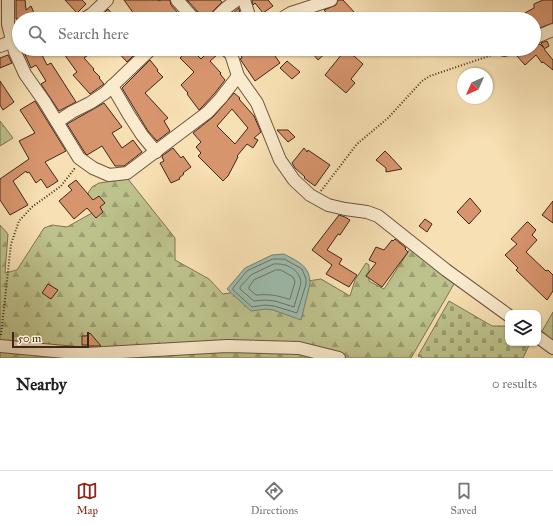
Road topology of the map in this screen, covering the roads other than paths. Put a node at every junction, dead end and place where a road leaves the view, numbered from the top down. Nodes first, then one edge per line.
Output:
1 (8, 0) edge
2 (106, 0) edge
3 (177, 0) edge
4 (237, 0) edge
5 (244, 0) edge
6 (331, 0) edge
7 (94, 12) edge
8 (185, 12) edge
9 (222, 12) edge
10 (248, 12) edge
11 (294, 12) edge
12 (553, 30) edge
13 (12, 32) edge
14 (541, 35) edge
15 (12, 42) edge
16 (0, 46) edge
17 (17, 56) edge
18 (144, 56) edge
19 (233, 56) edge
20 (238, 76) junction
21 (112, 86) junction
22 (57, 122) junction
23 (156, 152) junction
24 (505, 313) edge
25 (541, 339) edge
26 (0, 341) edge
27 (553, 348) edge
28 (339, 358) edge

1 - 13 street
2 - 7 street
3 - 8 street
4 - 9 street
5 - 10 street
6 - 11 street
12 - 14 street
15 - 16 street
17 - 22 street
18 - 21 street
19 - 20 street
20 - 23 street
20 - 24 street
21 - 22 street
21 - 23 street
22 - 23 street
25 - 27 street
26 - 28 street

